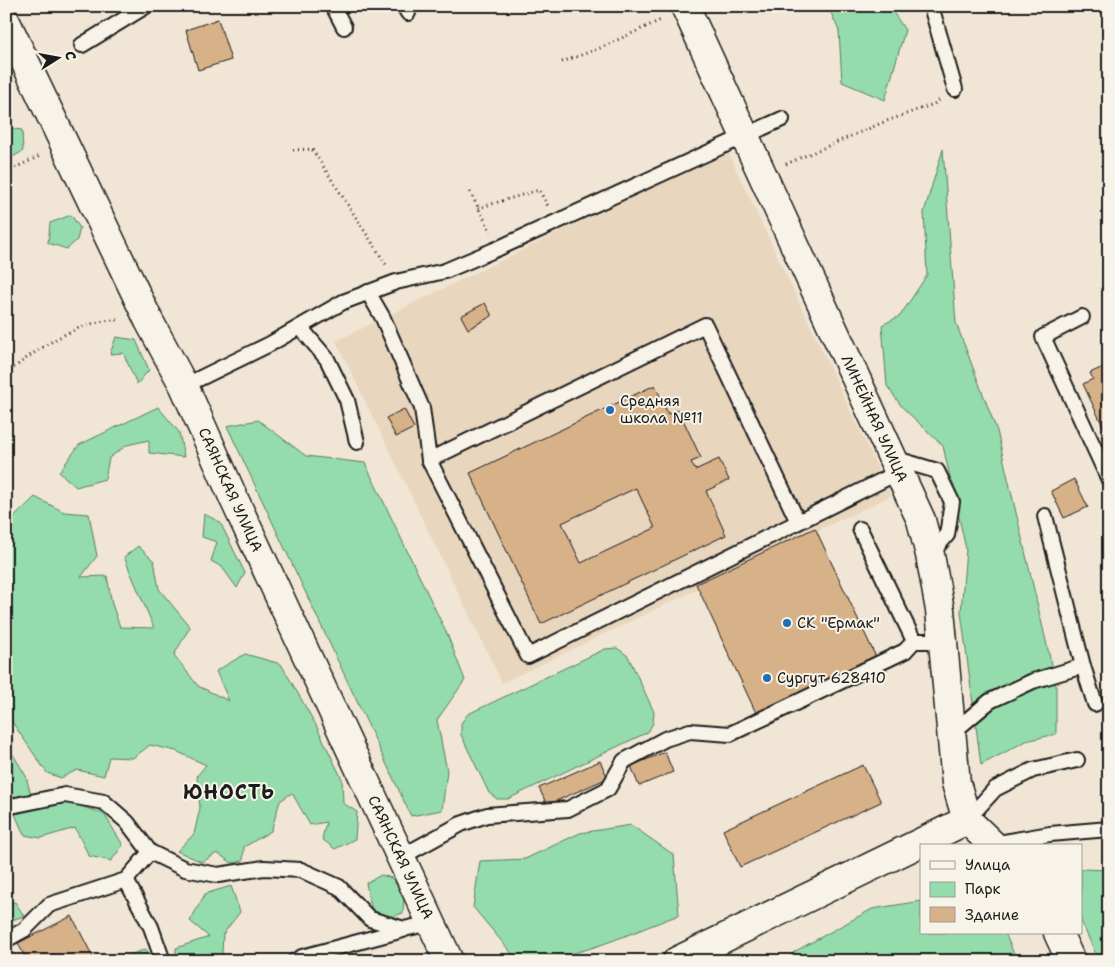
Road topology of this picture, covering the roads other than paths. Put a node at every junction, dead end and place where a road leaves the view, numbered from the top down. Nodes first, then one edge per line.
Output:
1 (146, 6) edge
2 (333, 6) edge
3 (931, 6) edge
4 (686, 7) edge
5 (344, 27) dead end
6 (9, 35) edge
7 (82, 45) dead end
8 (955, 89) road end
9 (782, 118) dead end
10 (745, 135) junction
11 (368, 292) junction
12 (1082, 317) dead end
13 (300, 327) junction
14 (184, 386) junction
15 (357, 442) dead end
16 (429, 460) junction
17 (896, 465) junction
18 (1109, 480) edge
19 (1045, 516) dead end
20 (798, 522) junction
21 (860, 529) dead end
22 (930, 554) junction
23 (914, 641) junction
24 (943, 641) junction
25 (1083, 666) junction
26 (1095, 704) dead end
27 (952, 733) junction
28 (1077, 760) dead end
29 (6, 807) edge
30 (967, 820) junction
31 (1109, 829) edge
32 (992, 844) edge
33 (998, 844) edge
34 (150, 852) junction
35 (401, 857) junction
36 (126, 880) junction
37 (431, 923) junction
38 (404, 929) junction
39 (1058, 934) edge
40 (6, 940) edge
41 (689, 958) edge
42 (162, 961) edge
43 (295, 961) edge
44 (449, 961) edge
45 (1071, 961) edge

1 - 7 lane
2 - 5 lane
3 - 8 lane
4 - 10 street, ЛИНЕЙНАЯ УЛИЦА
6 - 14 street, САЯНСКАЯ УЛИЦА
9 - 10 lane
10 - 11 lane
10 - 17 street, ЛИНЕЙНАЯ УЛИЦА
11 - 13 lane
11 - 16 lane
12 - 18 lane
13 - 14 lane
13 - 15 lane
14 - 35 street, САЯНСКАЯ УЛИЦА
16 - 20 lane
16 - 20 lane
17 - 20 lane
17 - 22 street, ЛИНЕЙНАЯ УЛИЦА
17 - 22 lane
19 - 25 lane
21 - 23 lane
22 - 24 street, ЛИНЕЙНАЯ УЛИЦА
23 - 24 lane
23 - 35 lane
24 - 27 street, ЛИНЕЙНАЯ УЛИЦА
25 - 26 lane
25 - 27 lane
27 - 30 street, ЛИНЕЙНАЯ УЛИЦА
28 - 30 lane
29 - 34 lane
30 - 32 street, ЛИНЕЙНАЯ УЛИЦА
30 - 41 street
31 - 33 lane
34 - 36 lane
34 - 38 lane
35 - 37 street, САЯНСКАЯ УЛИЦА
36 - 40 lane
36 - 42 lane
37 - 38 lane
37 - 44 street, САЯНСКАЯ УЛИЦА
38 - 43 lane
39 - 45 street

